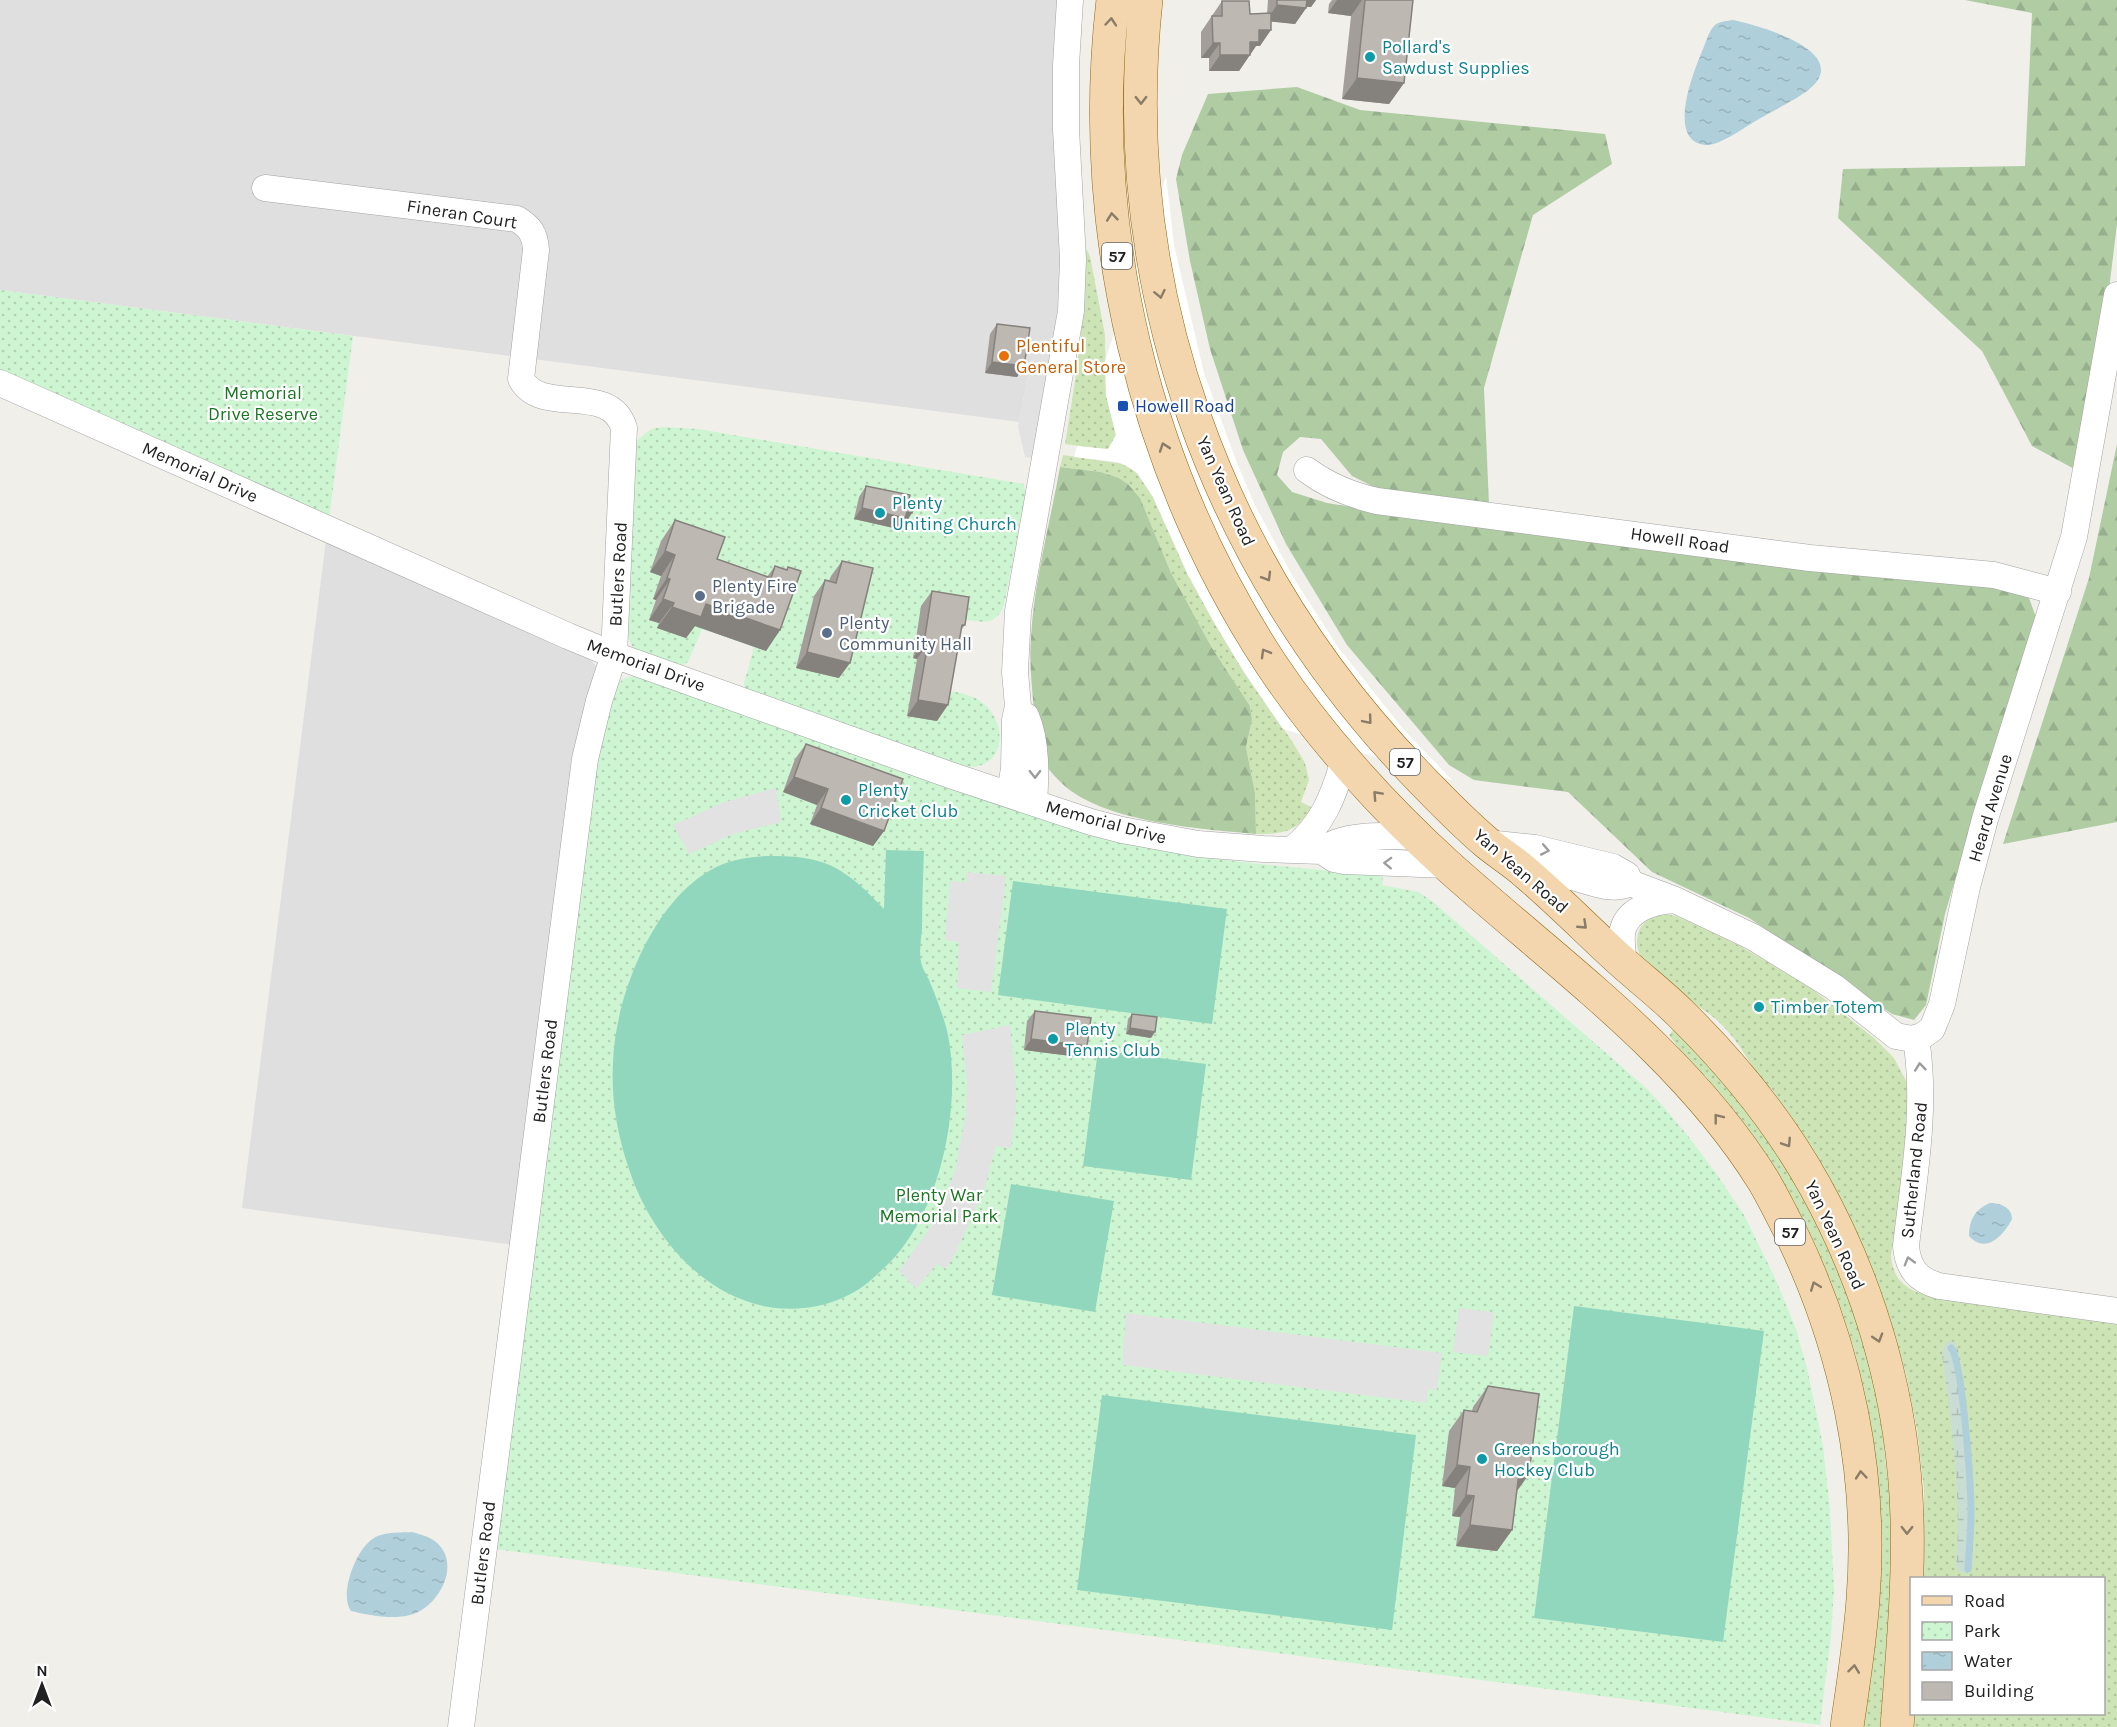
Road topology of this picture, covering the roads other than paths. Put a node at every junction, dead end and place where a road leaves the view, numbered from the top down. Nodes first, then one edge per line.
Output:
1 (1070, 0) edge
2 (1113, 0) edge
3 (1146, 0) edge
4 (264, 188) dead end
5 (2117, 295) edge
6 (0, 383) edge
7 (621, 417) joint
8 (1307, 470) dead end
9 (2058, 592) junction
10 (614, 655) junction
11 (1344, 760) junction
12 (1022, 799) junction
13 (1418, 837) junction
14 (1487, 843) junction
15 (1292, 850) junction
16 (1322, 851) junction
17 (1447, 865) junction
18 (1524, 871) junction
19 (1630, 883) junction
20 (1675, 900) junction
21 (1624, 964) junction
22 (1916, 1038) junction
23 (2117, 1311) edge
24 (461, 1727) edge
25 (1847, 1727) edge
26 (1896, 1727) edge

1 - 12 street
11 -> 2 main road, 57
3 -> 14 main road, Yan Yean Road / 57
4 - 7 street, Fineran Court
5 - 9 street, Heard Avenue
6 - 10 street, Memorial Drive
7 - 10 street, Butlers Road
8 - 9 street, Howell Road
9 - 22 street, Heard Avenue
10 - 12 street, Memorial Drive
10 - 24 street, Butlers Road
13 -> 11 main road, 57
11 - 15 street
12 - 15 street, Memorial Drive
13 - 14 main road
13 - 16 street, Memorial Drive
13 - 17 main road, 57
14 - 18 main road, Yan Yean Road / 57
14 -> 19 street
15 - 16 street, Memorial Drive
17 -> 16 street, Memorial Drive
17 - 18 main road, Memorial Drive
25 -> 17 main road, 57
18 - 19 street
18 -> 21 main road, Yan Yean Road / 57
19 - 20 street
20 - 21 street
20 - 22 street
21 -> 26 main road, Yan Yean Road / 57
23 -> 22 street, Sutherland Road

